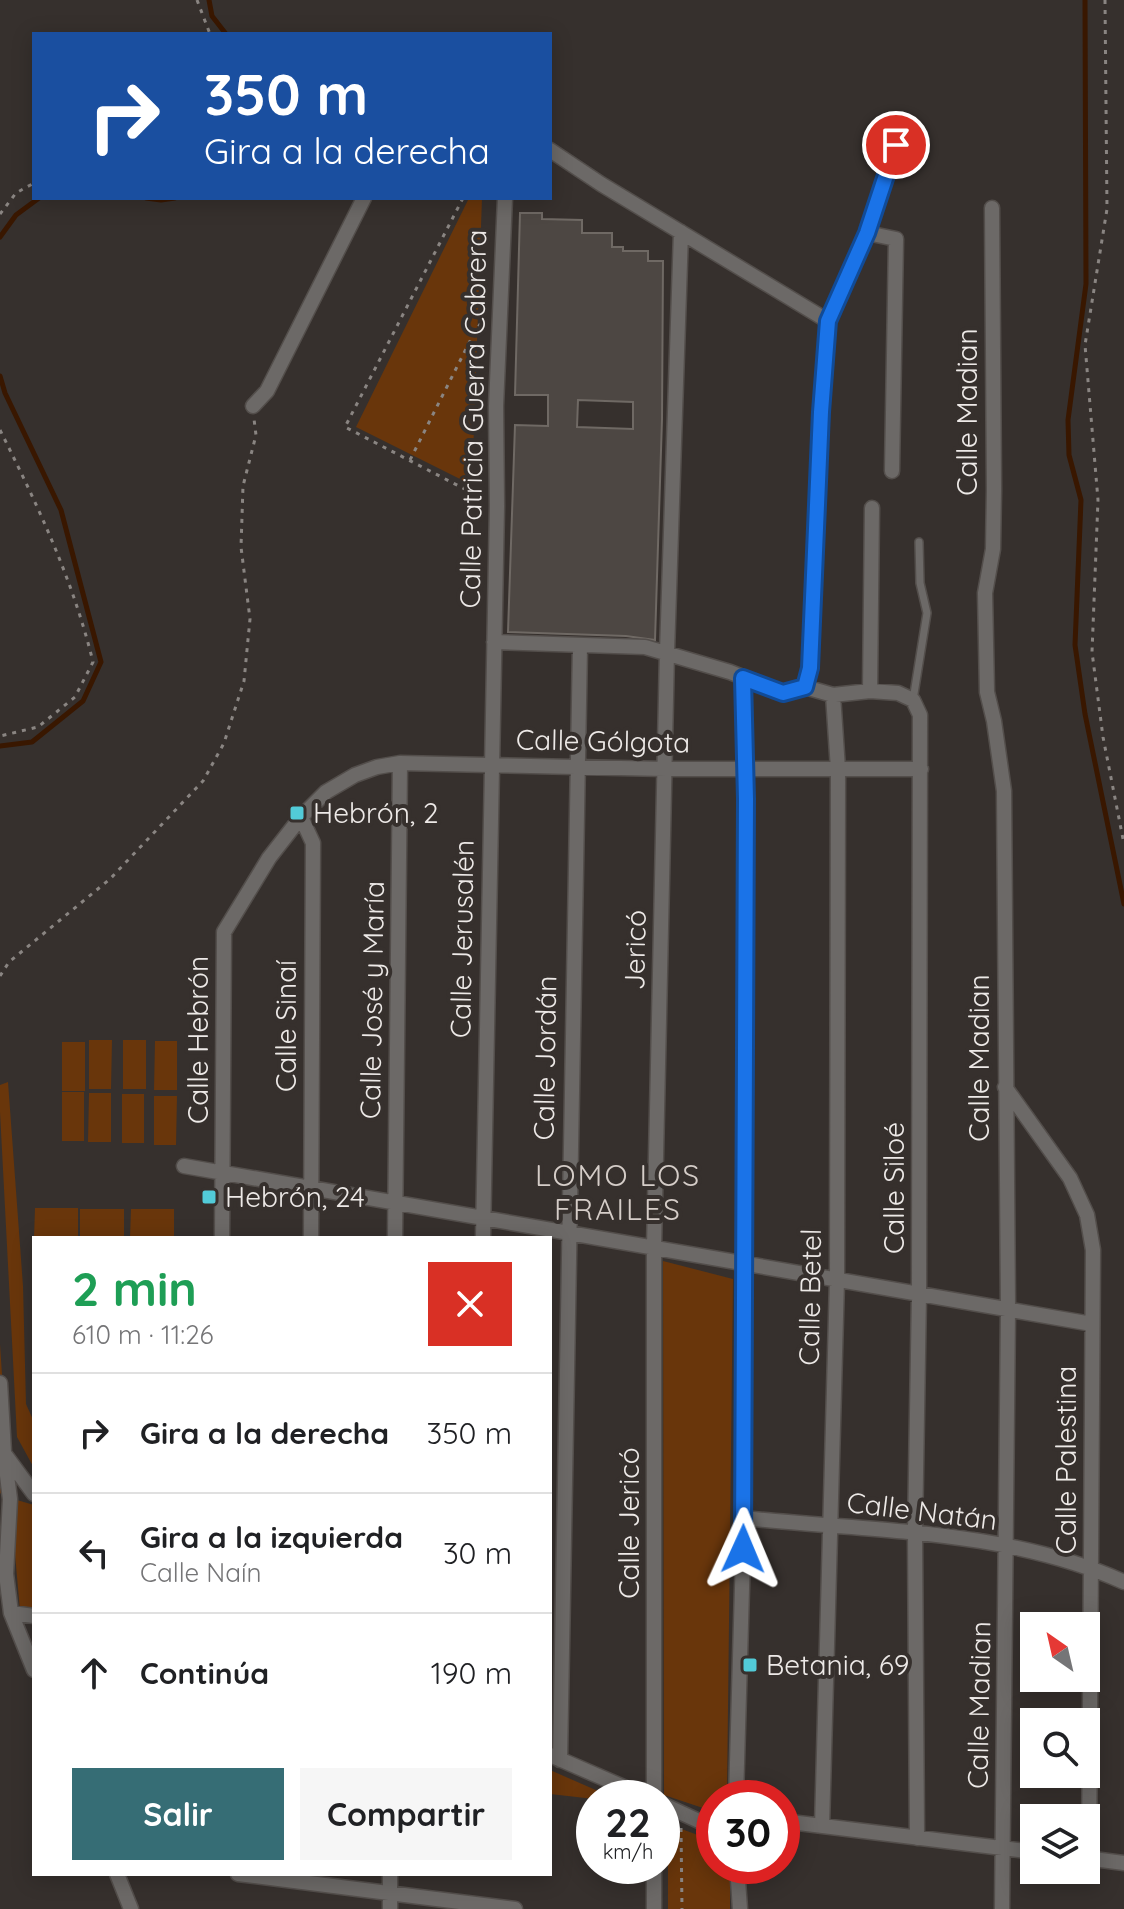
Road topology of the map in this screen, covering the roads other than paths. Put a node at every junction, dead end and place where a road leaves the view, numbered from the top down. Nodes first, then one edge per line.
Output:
1 (896, 145) dead end
2 (552, 151) edge
3 (363, 200) edge
4 (505, 200) edge
5 (992, 208) dead end
6 (681, 232) junction
7 (867, 233) junction
8 (828, 321) junction
9 (253, 406) road end
10 (892, 471) dead end
11 (872, 508) dead end
12 (919, 542) dead end
13 (494, 642) junction
14 (580, 646) junction
15 (667, 652) junction
16 (743, 678) junction
17 (805, 687) junction
18 (870, 691) junction
19 (833, 695) junction
20 (913, 700) junction
21 (400, 763) junction
22 (491, 764) junction
23 (577, 766) junction
24 (665, 769) junction
25 (746, 769) junction
26 (838, 769) junction
27 (921, 769) junction
28 (301, 817) junction
29 (1005, 1086) junction
30 (184, 1166) dead end
31 (224, 1171) junction
32 (311, 1188) junction
33 (395, 1202) junction
34 (483, 1217) junction
35 (568, 1234) junction
36 (222, 1236) edge
37 (311, 1236) edge
38 (395, 1236) edge
39 (483, 1236) edge
40 (654, 1248) junction
41 (743, 1263) junction
42 (837, 1280) junction
43 (919, 1294) junction
44 (1008, 1309) junction
45 (1092, 1324) junction
46 (0, 1383) edge
47 (2, 1452) edge
48 (32, 1491) edge
49 (5, 1496) edge
50 (32, 1501) edge
51 (744, 1518) junction
52 (831, 1527) junction
53 (915, 1533) junction
54 (1007, 1547) junction
55 (1092, 1568) junction
56 (1124, 1582) edge
57 (11, 1613) junction
58 (32, 1616) edge
59 (32, 1665) edge
60 (555, 1757) edge
61 (609, 1780) edge
62 (652, 1780) edge
63 (737, 1780) edge
64 (1088, 1804) edge
65 (800, 1823) edge
66 (822, 1826) junction
67 (917, 1838) junction
68 (1002, 1848) junction
69 (1020, 1850) edge
70 (1100, 1860) edge
71 (1124, 1863) edge
72 (118, 1876) edge
73 (249, 1876) edge
74 (390, 1876) edge
75 (654, 1884) edge
76 (738, 1884) edge
77 (390, 1901) edge
78 (131, 1909) edge
79 (515, 1909) edge
80 (654, 1909) edge
81 (740, 1909) edge
82 (1002, 1909) edge

1 - 7 lane
2 - 6 street
3 - 9 street
4 - 13 street, Calle Patricia Guerra Cabrera
5 - 29 street, Calle Madian
6 - 8 street
6 - 15 street, Jericó
7 - 8 street
7 - 10 street
8 - 17 street
11 - 18 street
12 - 20 lane, Calle Siloé
13 - 14 street
13 - 22 street, Calle Jerusalén
14 - 15 street
14 - 23 street, Calle Jordán
15 - 16 street
15 - 24 street, Jericó
16 - 17 street
16 - 25 street
17 - 19 street
18 - 19 street
18 - 20 street
19 - 26 street, Calle Betel
20 - 27 street, Calle Siloé
21 - 22 street, Calle Gólgota
21 - 28 street, Calle Gólgota
21 - 33 street, Calle José y María
22 - 23 street, Calle Gólgota
22 - 34 street, Calle Jerusalén
23 - 24 street, Calle Gólgota
23 - 35 street, Calle Jordán
24 - 25 street, Calle Gólgota
24 - 40 street, Jericó
25 - 26 street, Calle Gólgota
25 - 41 street
26 - 27 street, Calle Gólgota
26 - 42 street, Calle Betel
27 - 43 street, Calle Siloé
28 - 31 street, Calle Hebrón
28 - 32 street, Calle Sinaí
29 - 44 street, Calle Madian
29 - 45 street, Calle Palestina
30 - 31 street
31 - 32 street
31 - 36 street, Calle Hebrón
32 - 33 street
32 - 37 street, Calle Sinaí
33 - 34 street
33 - 38 street, Calle José y María
34 - 35 street
34 - 39 street, Calle Jerusalén
35 - 40 street
35 - 60 street, Calle Jordán
40 - 41 street
40 - 62 street, Calle Jericó
41 - 42 street
41 - 51 street
42 - 43 street
42 - 52 street, Calle Betel
43 - 44 street
43 - 53 street, Calle Siloé
44 - 45 street
44 - 54 street, Calle Madian
45 - 55 street, Calle Palestina
46 - 47 street
47 - 48 street
47 - 49 street
49 - 50 street
49 - 57 street
51 - 52 street, Calle Natán
51 - 63 street
52 - 53 street, Calle Natán
52 - 66 street, Calle Betel
53 - 54 street, Calle Natán
53 - 67 street, Calle Siloé
54 - 55 street, Calle Natán
54 - 68 street, Calle Madian
55 - 56 street, Calle Natán
55 - 64 street, Calle Palestina
57 - 58 street
57 - 59 street
60 - 61 street
65 - 66 street
66 - 67 street
67 - 68 street
68 - 69 street
68 - 82 street, Calle Madian
70 - 71 street
72 - 78 street
73 - 77 street
74 - 77 street
75 - 80 street
76 - 81 street
77 - 79 street

